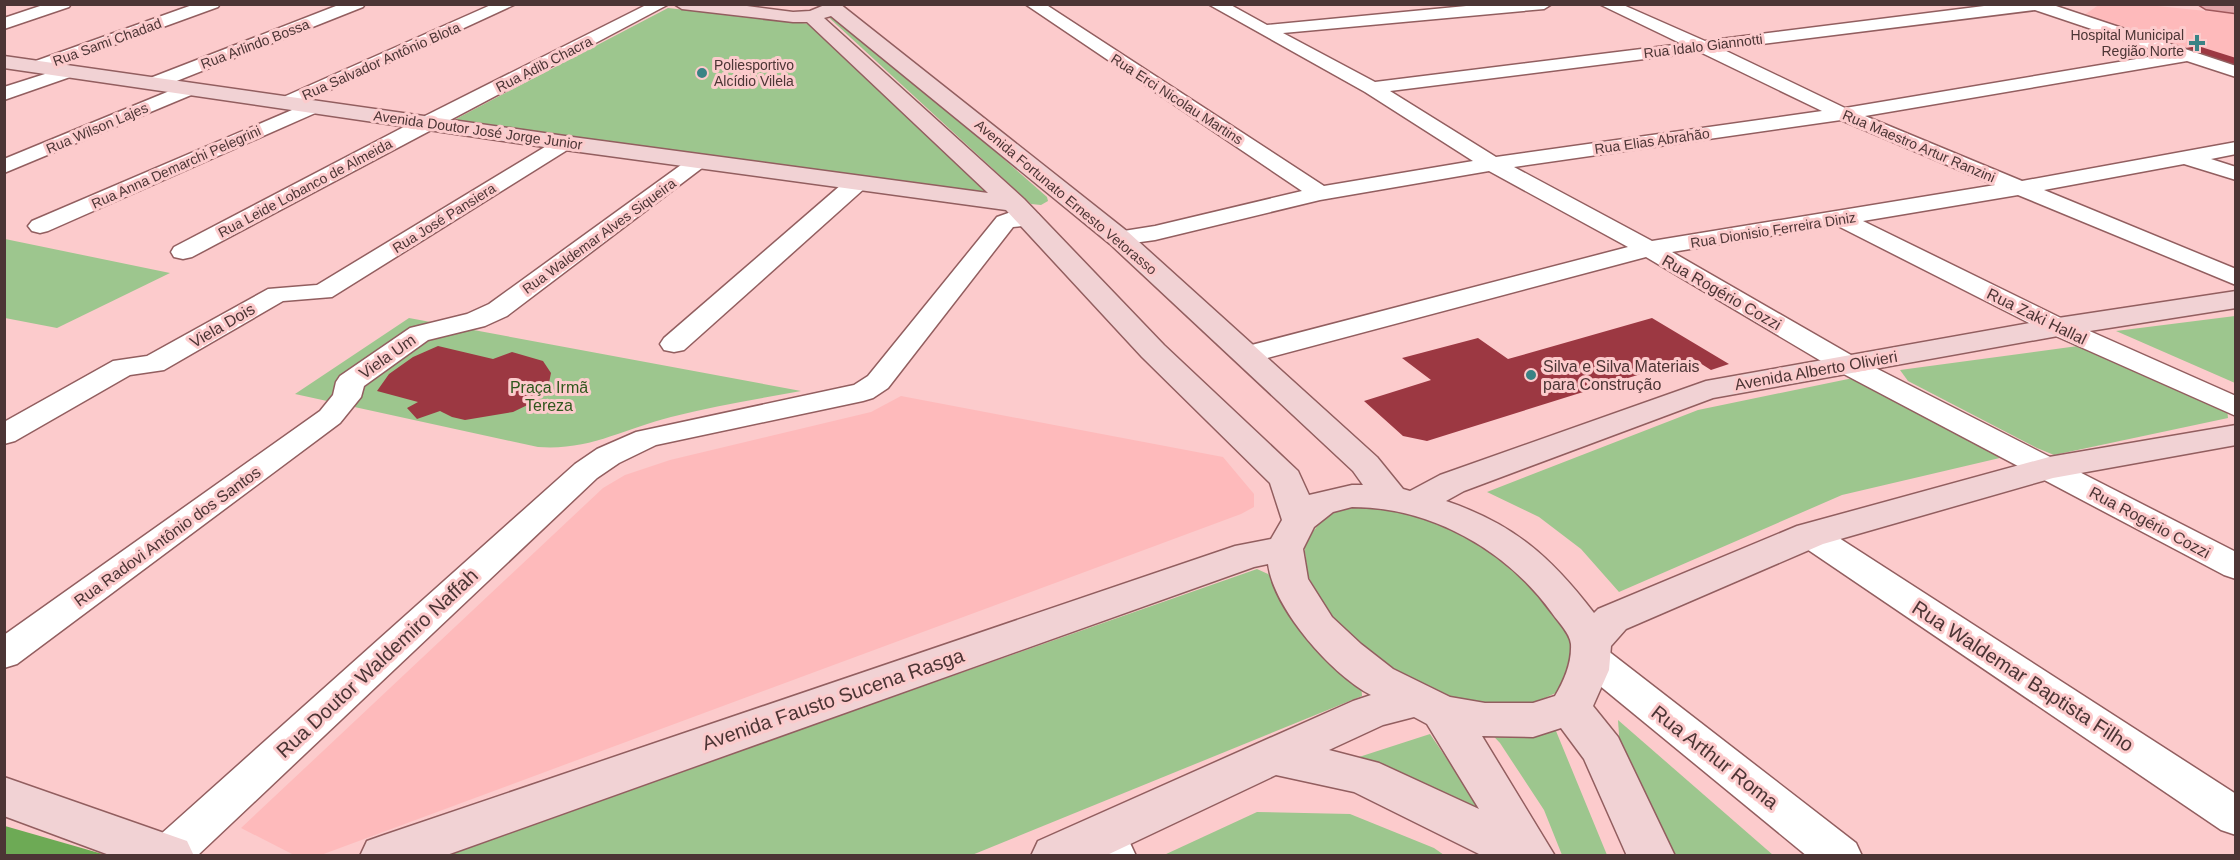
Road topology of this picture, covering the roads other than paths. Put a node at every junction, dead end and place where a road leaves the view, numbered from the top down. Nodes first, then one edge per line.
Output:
1 (63, 4) edge
2 (212, 4) edge
3 (357, 4) edge
4 (508, 4) edge
5 (661, 4) edge
6 (682, 4) edge
7 (1034, 4) edge
8 (1216, 4) edge
9 (1544, 4) edge
10 (1607, 4) edge
11 (2206, 4) edge
12 (2034, 5) edge
13 (833, 6) edge
14 (2235, 8) edge
15 (784, 10) edge
16 (811, 16) junction
17 (4, 24) edge
18 (1265, 30) junction
19 (1701, 46) junction
20 (2188, 56) junction
21 (4, 62) edge
22 (36, 67) junction
23 (68, 72) junction
24 (2235, 72) edge
25 (152, 84) junction
26 (1372, 88) junction
27 (189, 89) junction
28 (4, 94) edge
29 (286, 103) junction
30 (313, 107) junction
31 (1843, 114) junction
32 (426, 123) junction
33 (565, 143) junction
34 (2235, 148) edge
35 (2183, 157) junction
36 (699, 162) junction
37 (1492, 164) junction
38 (4, 167) edge
39 (2235, 174) edge
40 (988, 178) junction
41 (857, 183) junction
42 (2020, 188) junction
43 (1320, 193) junction
44 (952, 196) junction
45 (1023, 211) junction
46 (1841, 219) junction
47 (40, 226) dead end
48 (1119, 238) junction
49 (1649, 249) junction
50 (183, 252) dead end
51 (2235, 278) edge
52 (323, 292) joint
53 (2235, 299) edge
54 (498, 310) joint
55 (2058, 327) junction
56 (674, 344) dead end
57 (1246, 355) junction
58 (1848, 365) junction
59 (2235, 407) edge
60 (330, 417) joint
61 (4, 435) edge
62 (2235, 435) edge
63 (2049, 468) junction
64 (1403, 501) junction
65 (1292, 534) junction
66 (1809, 535) junction
67 (2235, 567) edge
68 (1591, 650) junction
69 (4, 654) edge
70 (1430, 706) junction
71 (1570, 708) junction
72 (1274, 757) junction
73 (4, 796) edge
74 (2235, 817) edge
75 (1086, 851) edge
76 (169, 855) edge
77 (384, 855) edge
78 (1531, 855) edge
79 (1651, 855) edge
80 (1840, 855) edge

1 - 17 street
2 - 22 street, Rua Sami Chadad
3 - 25 street, Rua Arlindo Bossa
4 - 29 street, Rua Salvador Antônio Blota
5 - 32 street, Rua Adib Chacra
6 - 15 main road
7 - 43 street, Rua Erci Nicolau Martins
8 - 18 street, Rua Rogério Cozzi
9 - 18 street
10 - 19 street, Rua Maestro Artur Ranzini
11 - 14 main road
12 - 19 street, Rua Idalo Giannotti
12 - 20 street
13 - 16 main road
13 - 48 main road, Avenida Fortunato Ernesto Vetorasso
15 - 16 main road
16 - 40 main road, Avenida Fortunato Ernesto Vetorasso
18 - 26 street, Rua Rogério Cozzi
19 - 26 street, Rua Idalo Giannotti
19 - 31 street, Rua Maestro Artur Ranzini
20 - 24 street
20 - 31 street, Rua Elias Abrahão
21 - 22 main road, Avenida Doutor José Jorge Junior
22 - 23 main road, Avenida Doutor José Jorge Junior
23 - 25 main road, Avenida Doutor José Jorge Junior
23 - 28 street
25 - 27 main road, Avenida Doutor José Jorge Junior
26 - 37 street, Rua Rogério Cozzi
27 - 29 main road, Avenida Doutor José Jorge Junior
27 - 38 street, Rua Wilson Lajes
29 - 30 main road, Avenida Doutor José Jorge Junior
30 - 32 main road, Avenida Doutor José Jorge Junior
30 - 47 street, Rua Anna Demarchi Pelegrini
31 - 37 street, Rua Elias Abrahão
31 - 42 street, Rua Maestro Artur Ranzini
32 - 33 main road, Avenida Doutor José Jorge Junior
32 - 50 street, Rua Leide Lobanco de Almeida
33 - 36 main road, Avenida Doutor José Jorge Junior
33 - 52 street, Rua José Pansiera
34 - 35 street, Rua Dionisio Ferreira Diniz
35 - 39 street
35 - 42 street, Rua Dionisio Ferreira Diniz
36 - 41 main road, Avenida Doutor José Jorge Junior
36 - 54 street, Rua Waldemar Alves Siqueira
37 - 43 street, Rua Elias Abrahão
37 - 49 street, Rua Rogério Cozzi
40 - 44 main road, Avenida Doutor José Jorge Junior
40 - 45 main road, Avenida Fortunato Ernesto Vetorasso
41 - 44 main road, Avenida Doutor José Jorge Junior
41 - 56 street
42 - 46 street, Rua Dionisio Ferreira Diniz
42 - 51 street, Rua Maestro Artur Ranzini
43 - 48 street, Rua Elias Abrahão
44 - 45 main road, Avenida Doutor José Jorge Junior
45 - 65 main road, Avenida Fortunato Ernesto Vetorasso
45 - 76 street, Rua Doutor Waldemiro Naffah
46 - 49 street, Rua Dionisio Ferreira Diniz
46 - 55 street, Rua Zaki Hallal
48 - 57 main road, Avenida Fortunato Ernesto Vetorasso
49 - 57 street, Rua Dionisio Ferreira Diniz
49 - 58 street, Rua Rogério Cozzi
52 - 61 street, Viela Dois
53 - 55 main road, Avenida Alberto Olivieri
54 - 60 street, Viela Um
55 - 58 main road, Avenida Alberto Olivieri
55 - 59 street, Rua Zaki Hallal
57 - 64 main road, Avenida Fortunato Ernesto Vetorasso
58 - 63 street, Rua Rogério Cozzi
58 - 64 main road, Avenida Alberto Olivieri
60 - 69 street, Rua Radovi Antônio dos Santos
62 - 63 main road
63 - 66 main road
63 - 67 street, Rua Rogério Cozzi
64 - 65 main road
64 - 68 main road
65 - 70 main road, Avenida Fortunato Ernesto Vetorasso
65 - 77 main road, Avenida Fausto Sucena Rasga
66 - 68 main road
66 - 74 street, Rua Waldemar Baptista Filho
68 - 71 main road
68 - 80 street, Rua Arthur Roma
70 - 71 main road
70 - 72 main road
70 - 78 main road
71 - 79 main road
72 - 75 main road
72 - 78 main road
73 - 76 main road

